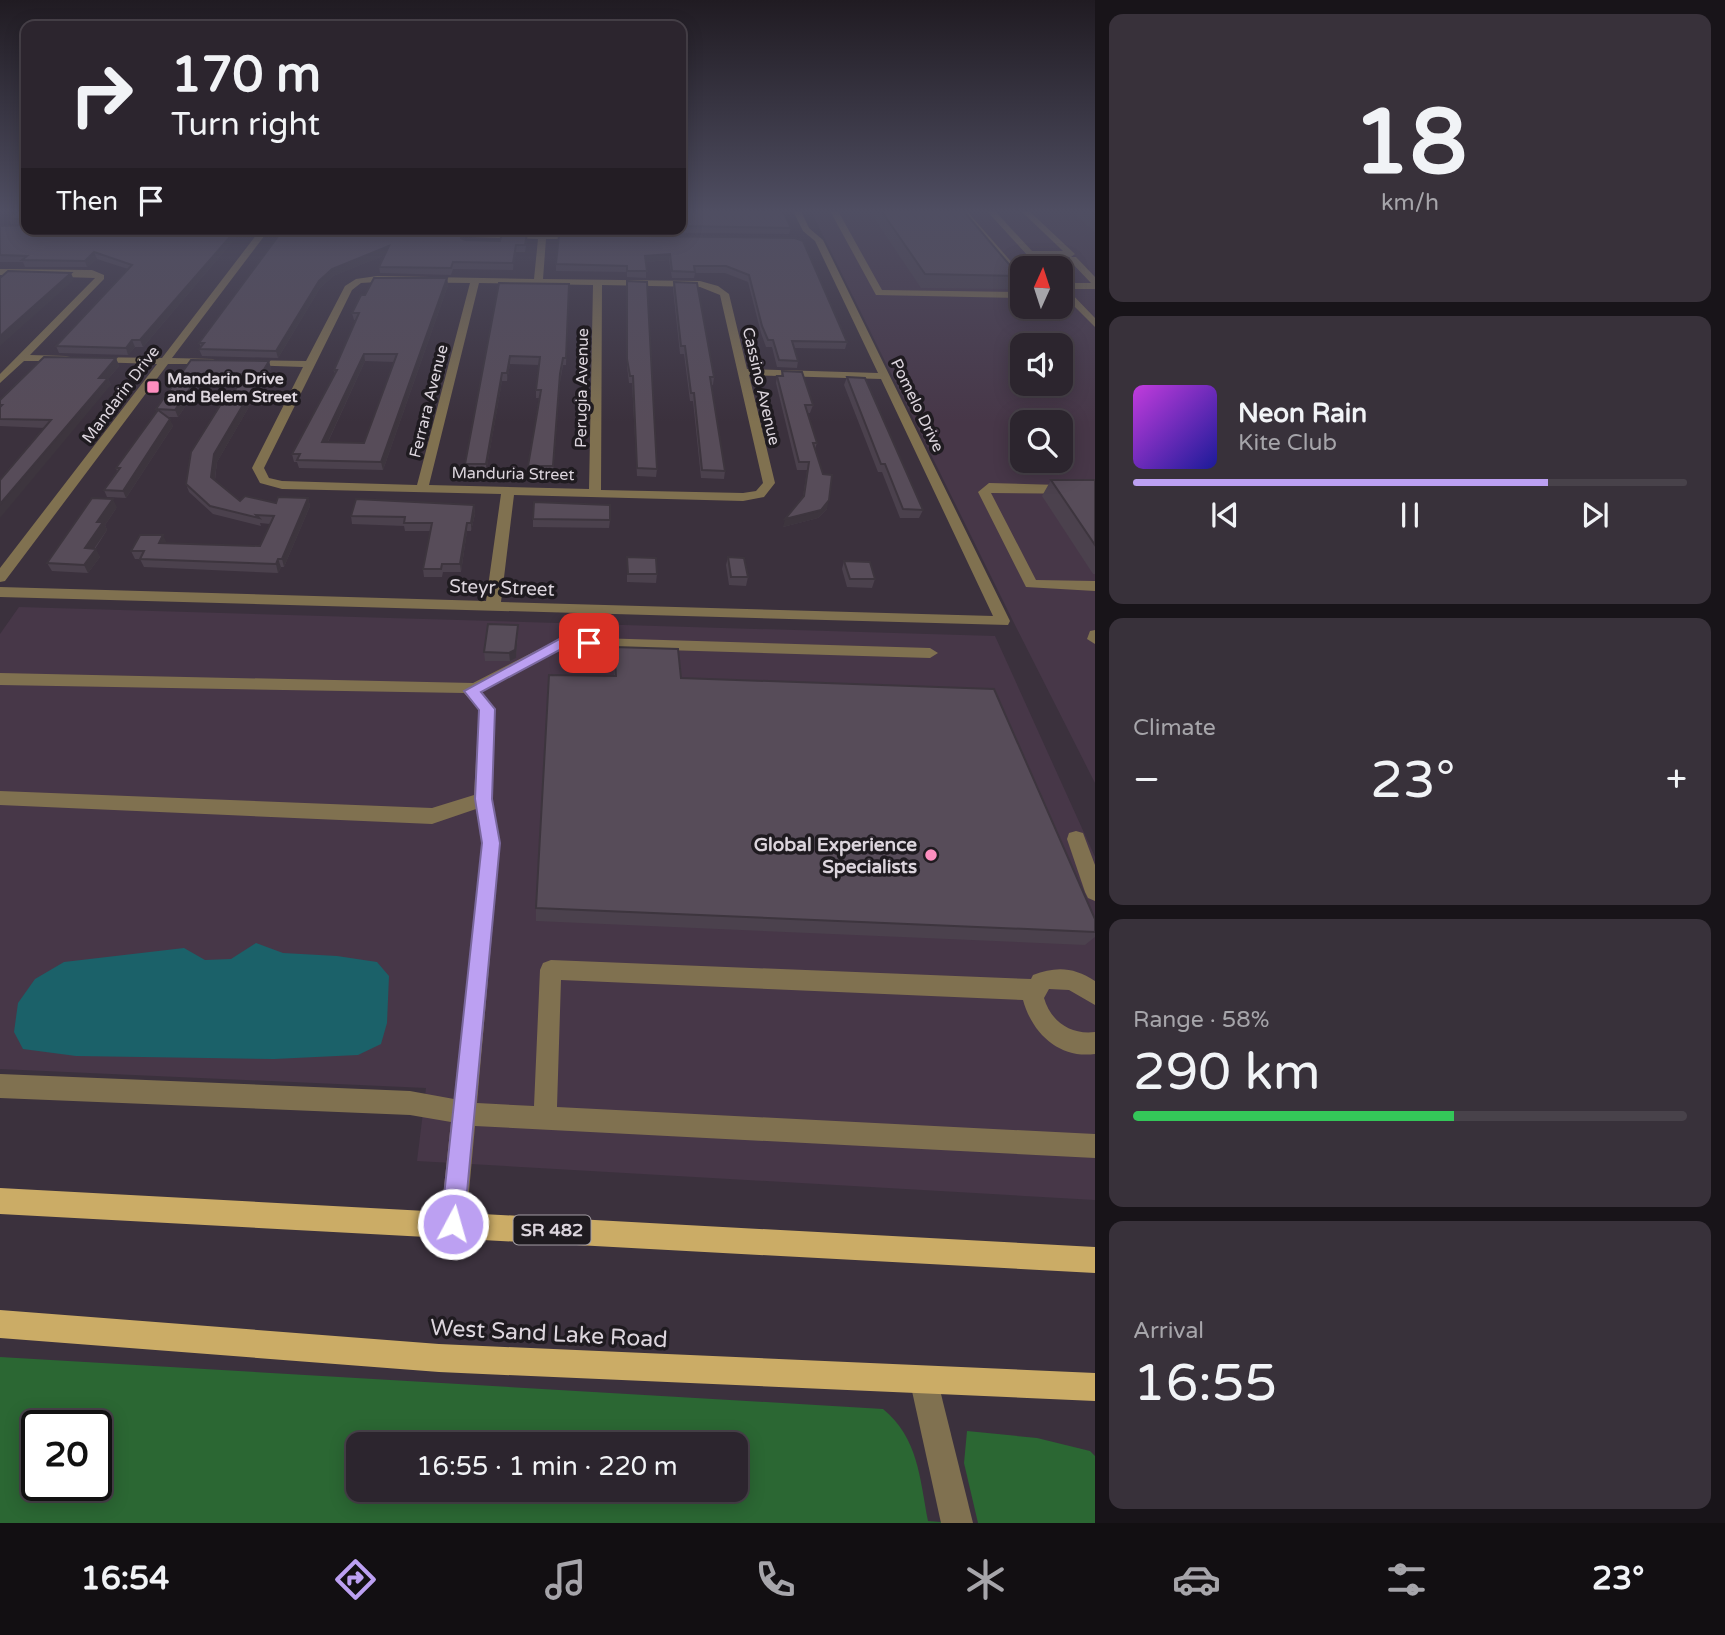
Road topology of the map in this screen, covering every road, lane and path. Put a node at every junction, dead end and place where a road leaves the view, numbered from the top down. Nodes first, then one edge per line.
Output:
1 (99, 280) edge
2 (227, 280) edge
3 (367, 280) edge
4 (475, 280) edge
5 (477, 280) edge
6 (839, 280) edge
7 (872, 280) edge
8 (538, 282) joint
9 (598, 283) junction
10 (1095, 284) edge
11 (1073, 285) edge
12 (1010, 295) edge
13 (1073, 302) edge
14 (1081, 308) junction
15 (1095, 309) edge
16 (1095, 324) edge
17 (23, 358) junction
18 (74, 359) edge
19 (87, 359) edge
20 (165, 361) junction
21 (311, 364) junction
22 (743, 372) junction
23 (886, 376) junction
24 (0, 380) edge
25 (422, 489) junction
26 (508, 490) junction
27 (1095, 490) edge
28 (595, 493) junction
29 (760, 494) joint
30 (0, 578) edge
31 (1095, 586) edge
32 (0, 592) edge
33 (493, 606) junction
34 (1003, 621) joint
35 (930, 653) dead end
36 (5, 679) edge
37 (471, 691) junction
38 (0, 695) edge
39 (0, 798) edge
40 (484, 799) junction
41 (1076, 839) dead end
42 (1095, 891) edge
43 (1035, 990) junction
44 (1095, 995) edge
45 (1095, 1042) edge
46 (0, 1086) edge
47 (464, 1114) junction
48 (545, 1118) junction
49 (1095, 1146) edge
50 (0, 1201) edge
51 (453, 1224) junction
52 (1095, 1260) edge
53 (0, 1324) edge
54 (925, 1381) junction
55 (1095, 1387) edge
56 (957, 1523) edge

1 - 17 street
2 - 20 street, Mandarin Drive
3 - 21 street
4 - 25 street, Ferrara Avenue
5 - 8 street
6 - 23 street, Pomelo Drive
7 - 12 street
8 - 9 street
9 - 22 street, Cassino Avenue
9 - 28 street, Perugia Avenue
10 - 11 street
13 - 14 street
14 - 15 street
14 - 16 street
17 - 18 street
17 - 24 street
19 - 20 street
20 - 21 street
20 - 30 street, Mandarin Drive
21 - 25 street, Manduria Street
22 - 23 street
22 - 29 street, Cassino Avenue
23 - 34 street, Pomelo Drive
25 - 26 street, Manduria Street
26 - 28 street, Manduria Street
26 - 33 street
27 - 31 street
28 - 29 street, Manduria Street
32 - 33 street, Steyr Street
33 - 34 street, Steyr Street
35 - 37 street
36 - 37 street
36 - 38 street
37 - 40 street
39 - 40 street
40 - 47 street
41 - 42 street
43 - 44 street
43 - 45 street
43 - 48 street
46 - 47 street
47 - 48 street
47 - 51 street
48 - 49 street
50 - 51 main road, SR 482
51 - 52 main road, SR 482
53 - 54 main road, West Sand Lake Road
54 - 55 main road, West Sand Lake Road
54 - 56 street

